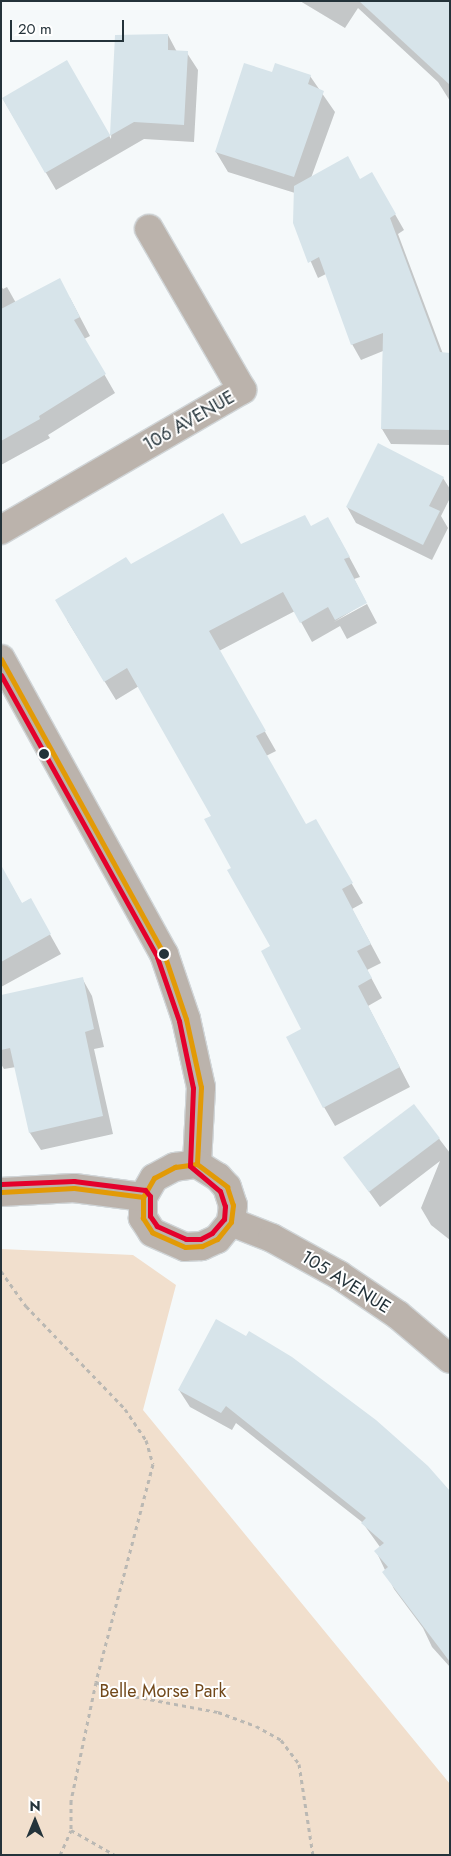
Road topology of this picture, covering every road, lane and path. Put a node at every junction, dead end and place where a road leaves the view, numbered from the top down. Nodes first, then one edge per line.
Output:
1 (149, 229) dead end
2 (1, 530) edge
3 (1, 659) edge
4 (197, 1164) junction
5 (1, 1192) edge
6 (143, 1197) junction
7 (230, 1222) junction
8 (1, 1271) edge
9 (450, 1359) edge
10 (96, 1682) junction
11 (71, 1830) junction
12 (60, 1855) edge
13 (114, 1855) edge
14 (313, 1855) edge

1 - 2 street, 106 AVENUE
3 - 4 street
4 - 6 street
4 - 7 street
5 - 6 street
6 - 7 street
7 - 9 street, 105 AVENUE
8 - 10 path
10 - 11 path
10 - 14 path
11 - 12 path
11 - 13 path

